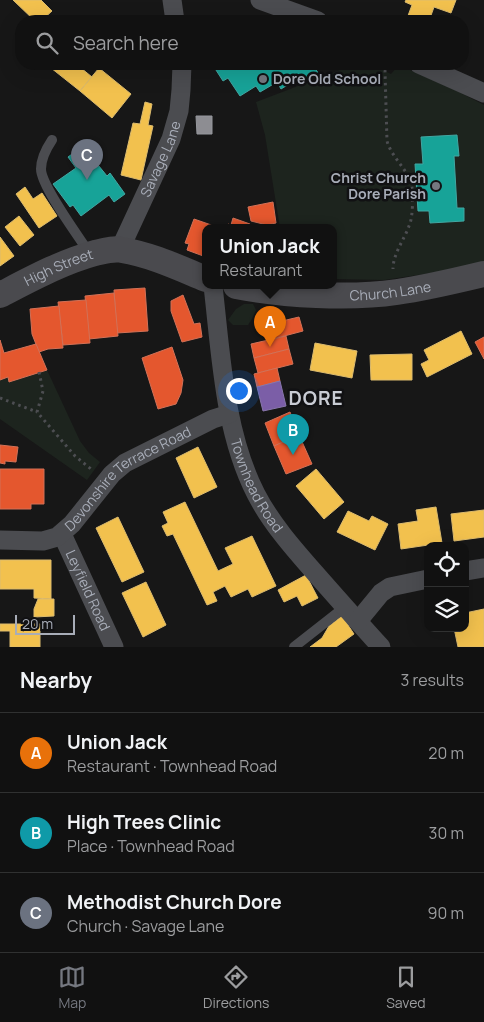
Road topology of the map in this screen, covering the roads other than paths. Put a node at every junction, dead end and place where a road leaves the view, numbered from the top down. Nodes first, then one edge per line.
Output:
1 (172, 0) edge
2 (260, 0) edge
3 (175, 15) edge
4 (301, 15) edge
5 (182, 70) edge
6 (432, 70) edge
7 (484, 93) edge
8 (52, 140) dead end
9 (120, 249) junction
10 (91, 254) junction
11 (484, 274) edge
12 (202, 277) edge
13 (213, 289) edge
14 (259, 289) edge
15 (0, 295) edge
16 (228, 414) junction
17 (62, 534) junction
18 (0, 540) edge
19 (484, 568) edge
20 (469, 570) edge
21 (424, 580) edge
22 (345, 607) junction
23 (358, 622) junction
24 (114, 647) edge
25 (294, 647) edge
26 (381, 647) edge

1 - 3 street
2 - 4 street
5 - 9 street, Savage Lane
6 - 7 street
8 - 10 lane
9 - 10 street, High Street
9 - 12 street
10 - 15 street, High Street
11 - 14 street, Church Lane
13 - 16 street, Townhead Road
16 - 17 street, Devonshire Terrace Road
16 - 22 street, Townhead Road
17 - 18 street, Devonshire Terrace Road
17 - 24 street, Leyfield Road
19 - 20 street
21 - 23 street
22 - 23 street, Townhead Road
22 - 25 lane
23 - 26 street, Townhead Road

